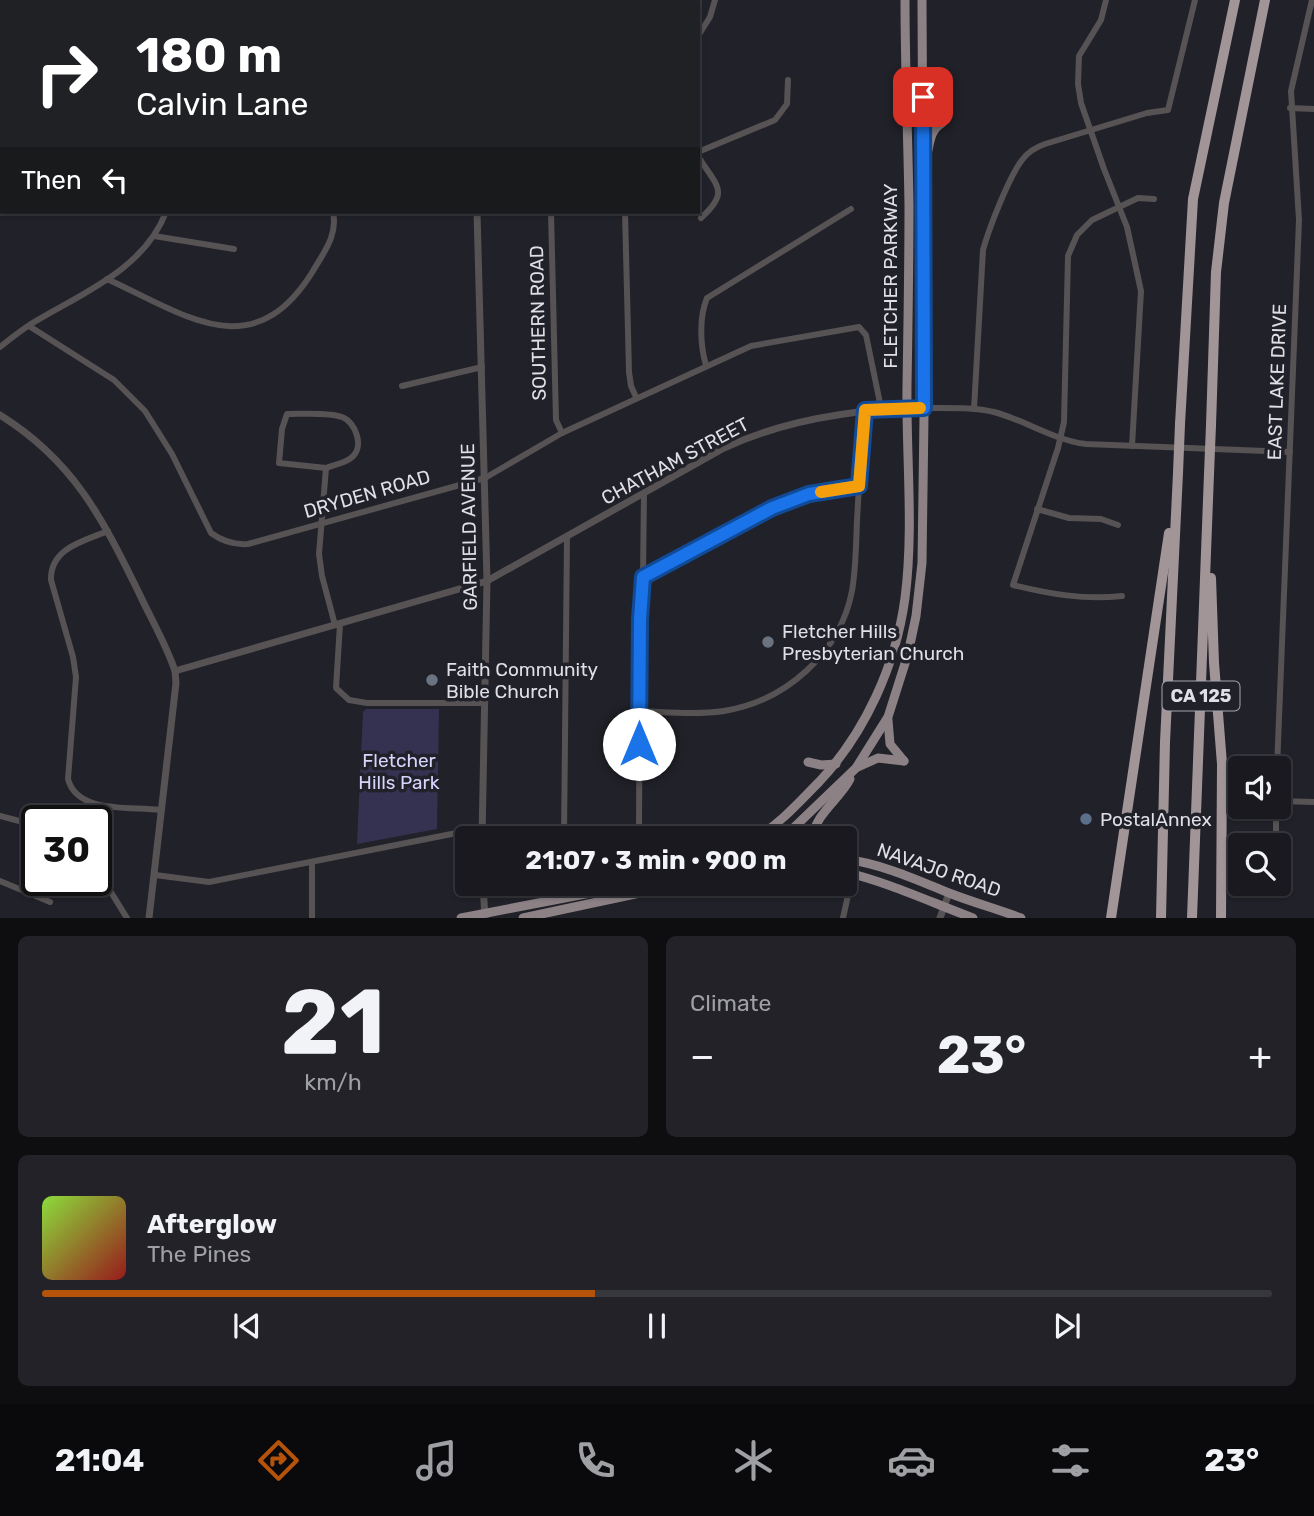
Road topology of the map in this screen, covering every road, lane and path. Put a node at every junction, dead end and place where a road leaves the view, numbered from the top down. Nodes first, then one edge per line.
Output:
1 (715, 0) edge
2 (905, 0) edge
3 (922, 0) edge
4 (1106, 0) edge
5 (1195, 0) edge
6 (1235, 0) edge
7 (1265, 0) edge
8 (1312, 0) edge
9 (700, 33) edge
10 (788, 80) dead end
11 (1290, 108) junction
12 (1314, 108) edge
13 (942, 123) dead end
14 (1092, 131) junction
15 (700, 153) edge
16 (700, 157) edge
17 (923, 170) junction
18 (1154, 199) dead end
19 (1119, 205) junction
20 (851, 209) dead end
21 (165, 214) edge
22 (333, 214) edge
23 (477, 214) edge
24 (551, 214) edge
25 (625, 214) edge
26 (701, 218) dead end
27 (154, 236) junction
28 (234, 249) dead end
29 (107, 279) junction
30 (29, 326) junction
31 (0, 347) edge
32 (705, 365) junction
33 (482, 366) junction
34 (402, 386) dead end
35 (636, 397) junction
36 (881, 408) junction
37 (906, 408) junction
38 (924, 408) junction
39 (974, 409) junction
40 (865, 410) junction
41 (0, 415) edge
42 (562, 433) junction
43 (1060, 438) junction
44 (1132, 446) junction
45 (1290, 452) junction
46 (326, 468) junction
47 (1178, 477) junction
48 (485, 478) junction
49 (859, 486) junction
50 (644, 493) junction
51 (1037, 509) junction
52 (1207, 510) junction
53 (322, 523) junction
54 (1118, 525) dead end
55 (108, 531) junction
56 (567, 537) junction
57 (643, 577) junction
58 (487, 581) junction
59 (1122, 596) dead end
60 (338, 624) junction
61 (174, 671) junction
62 (484, 703) junction
63 (639, 711) junction
64 (888, 717) junction
65 (1277, 756) edge
66 (807, 762) dead end
67 (836, 764) junction
68 (856, 768) junction
69 (1291, 801) edge
70 (1314, 802) edge
71 (160, 810) junction
72 (0, 816) edge
73 (21, 823) edge
74 (482, 826) edge
75 (564, 826) edge
76 (639, 826) edge
77 (776, 826) edge
78 (798, 826) edge
79 (816, 826) edge
80 (455, 833) edge
81 (857, 861) edge
82 (312, 862) junction
83 (155, 876) junction
84 (857, 876) edge
85 (0, 881) edge
86 (949, 893) junction
87 (112, 894) edge
88 (484, 896) edge
89 (562, 896) edge
90 (577, 896) edge
91 (627, 896) edge
92 (845, 896) edge
93 (562, 899) junction
94 (50, 902) dead end
95 (942, 907) junction
96 (485, 915) edge
97 (540, 915) junction
98 (127, 918) edge
99 (149, 918) edge
100 (312, 918) edge
101 (461, 918) edge
102 (523, 918) edge
103 (843, 918) edge
104 (940, 918) edge
105 (973, 918) edge
106 (1021, 918) edge
107 (1111, 918) edge
108 (1161, 918) edge
109 (1192, 918) edge
110 (1221, 918) edge

1 - 9 street
2 - 37 main road, FLETCHER PARKWAY
3 - 17 main road, FLETCHER PARKWAY
4 - 14 street
5 - 14 street
6 - 47 highway, CA 125, bridge
7 - 52 highway, CA 125, bridge
8 - 11 street, EAST LAKE DRIVE
10 - 15 street
11 - 12 street
11 - 45 street, EAST LAKE DRIVE
13 - 17 main road
14 - 19 street
14 - 39 street
16 - 26 street
17 - 38 main road, FLETCHER PARKWAY
18 - 19 street
19 - 43 street
19 - 44 street
20 - 32 street
21 - 27 street
22 - 29 street
23 - 33 street, GARFIELD AVENUE
24 - 42 street, SOUTHERN ROAD
25 - 35 street
27 - 28 street
27 - 29 street
29 - 30 street
30 - 31 street
30 - 53 street, DRYDEN ROAD
32 - 35 street, DRYDEN ROAD
32 - 36 street, DRYDEN ROAD
33 - 34 street
33 - 48 street, GARFIELD AVENUE
35 - 42 street, DRYDEN ROAD
36 - 37 street, CHATHAM STREET
36 - 40 street, CHATHAM STREET
37 - 38 street, CHATHAM STREET
37 - 67 main road, FLETCHER PARKWAY
38 - 39 street, CHATHAM STREET
38 - 64 main road, FLETCHER PARKWAY
39 - 43 street, CHATHAM STREET
40 - 49 street
40 - 50 street, CHATHAM STREET
41 - 55 street
42 - 48 street, DRYDEN ROAD
43 - 44 street, CHATHAM STREET
43 - 51 street
44 - 45 street, CHATHAM STREET
45 - 65 street, EAST LAKE DRIVE
46 - 46 street
46 - 53 street
47 - 107 highway
47 - 108 highway, CA 125
48 - 53 street, DRYDEN ROAD
48 - 58 street, GARFIELD AVENUE
49 - 57 street
49 - 63 street
50 - 56 street, CHATHAM STREET
50 - 57 street
51 - 54 street
51 - 59 street
52 - 109 highway, CA 125
52 - 110 highway
53 - 60 street
55 - 61 street
55 - 71 street
56 - 58 street, CHATHAM STREET
56 - 75 street
57 - 63 street
58 - 60 street, CHATHAM STREET
58 - 62 street, GARFIELD AVENUE
60 - 61 street, CHATHAM STREET
60 - 62 street
61 - 71 street
62 - 74 street, GARFIELD AVENUE
63 - 76 street
64 - 68 main road, FLETCHER PARKWAY
64 - 68 main road
66 - 67 main road
67 - 77 main road, FLETCHER PARKWAY
68 - 78 main road, FLETCHER PARKWAY
68 - 79 main road
69 - 70 street
71 - 83 street
72 - 73 street
80 - 82 street
81 - 86 main road, NAVAJO ROAD
82 - 83 street
82 - 100 street
83 - 99 street
84 - 95 main road, NAVAJO ROAD
85 - 94 street
86 - 95 street
86 - 106 main road, NAVAJO ROAD
87 - 98 street
88 - 96 street
89 - 93 street
90 - 93 main road
91 - 97 main road
92 - 103 street
93 - 96 main road
93 - 97 main road
95 - 104 street
95 - 105 main road, NAVAJO ROAD
96 - 101 main road
97 - 102 main road

